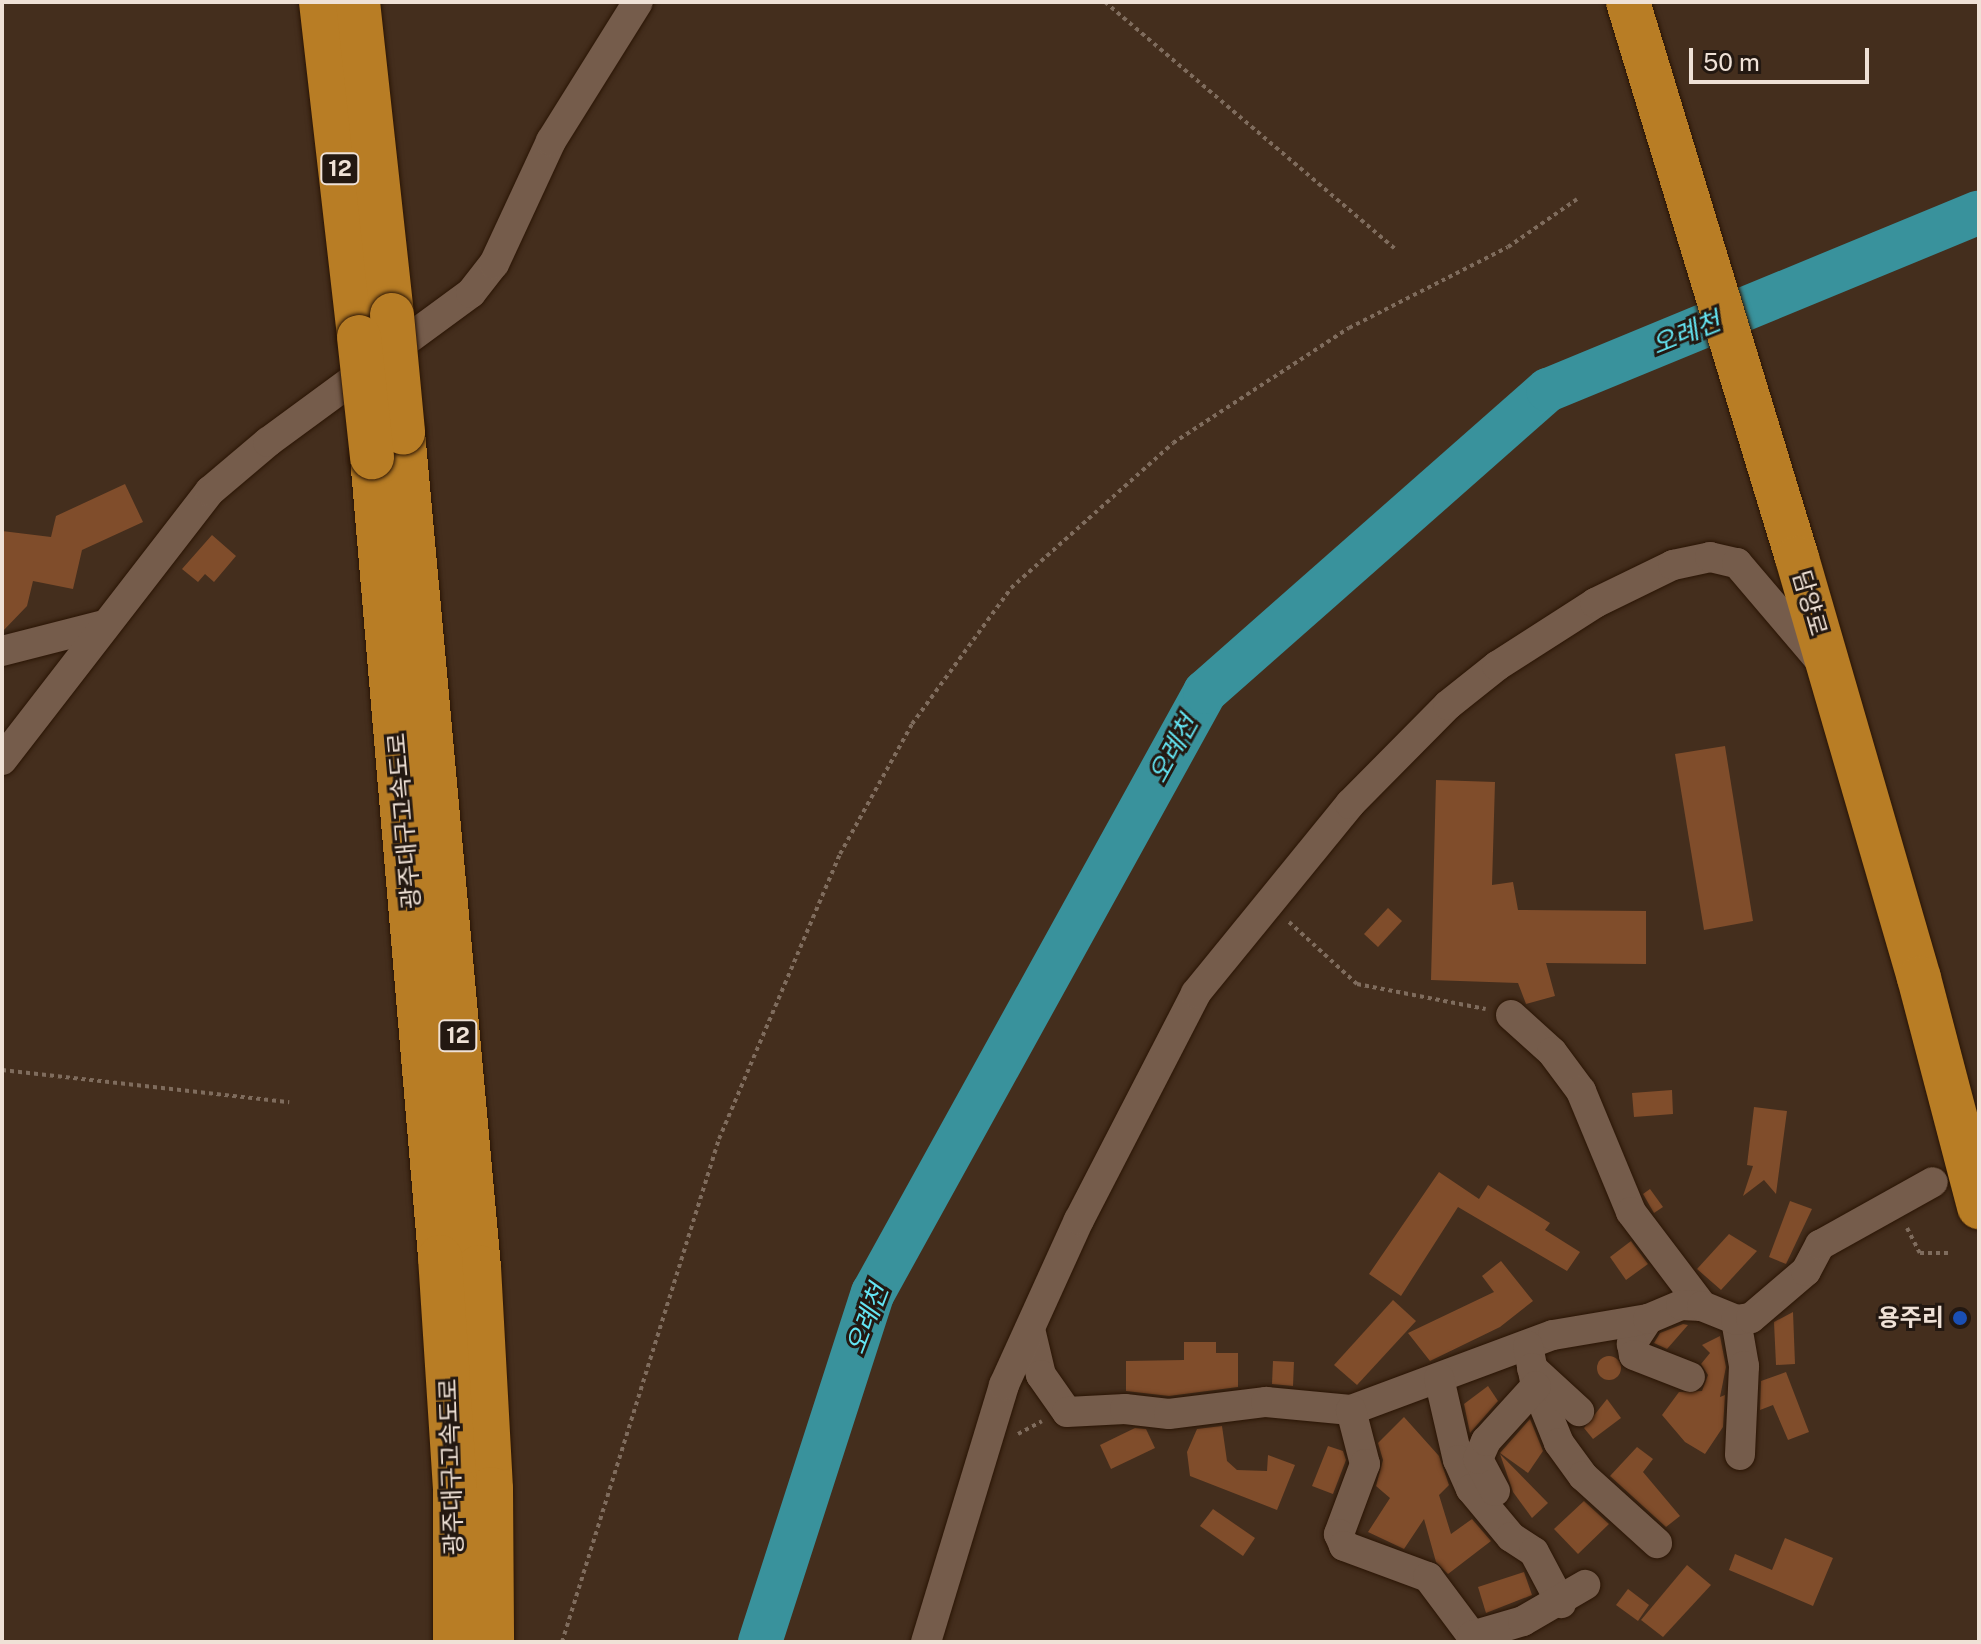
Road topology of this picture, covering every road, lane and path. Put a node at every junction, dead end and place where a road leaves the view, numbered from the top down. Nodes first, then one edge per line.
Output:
1 (321, 2) edge
2 (358, 2) edge
3 (638, 2) edge
4 (1105, 2) edge
5 (1628, 2) edge
6 (1577, 199) dead end
7 (1394, 248) dead end
8 (375, 326) junction
9 (388, 445) junction
10 (104, 625) junction
11 (2, 651) edge
12 (1831, 674) junction
13 (2, 760) edge
14 (1267, 901) junction
15 (1511, 1015) joint
16 (2, 1070) edge
17 (289, 1102) dead end
18 (1933, 1182) dead end
19 (1894, 1202) junction
20 (1979, 1207) edge
21 (1949, 1253) dead end
22 (1702, 1306) junction
23 (1648, 1319) junction
24 (1736, 1320) junction
25 (1030, 1329) junction
26 (1532, 1367) junction
27 (1690, 1377) dead end
28 (1439, 1378) junction
29 (1351, 1410) junction
30 (1579, 1411) dead end
31 (1067, 1412) junction
32 (1740, 1455) dead end
33 (979, 1464) junction
34 (1496, 1492) dead end
35 (1657, 1543) dead end
36 (1585, 1585) dead end
37 (1561, 1603) junction
38 (455, 1642) edge
39 (492, 1642) edge
40 (562, 1642) edge
41 (926, 1642) edge

1 - 8 highway, 광주대구고속도로 / 12
2 - 8 highway, 광주대구고속도로 / 12
3 - 10 street
4 - 7 path
5 - 12 highway, 담양로
6 - 40 path
8 - 9 highway, 광주대구고속도로 / 12, bridge
9 - 38 highway, 광주대구고속도로 / 12
9 - 39 highway, 광주대구고속도로 / 12
10 - 11 street
10 - 13 street
12 - 14 street
12 - 20 highway, 담양로
14 - 15 path
14 - 25 street
15 - 22 street
16 - 17 path
18 - 19 street
19 - 21 path
19 - 24 street
22 - 23 street
22 - 24 street
23 - 26 street
23 - 27 street
24 - 32 street
25 - 31 street
25 - 33 street
26 - 28 street
26 - 30 street
26 - 34 street
26 - 35 street
28 - 29 street
28 - 37 street
29 - 31 street
29 - 37 street
31 - 33 path
33 - 41 street
36 - 37 street

